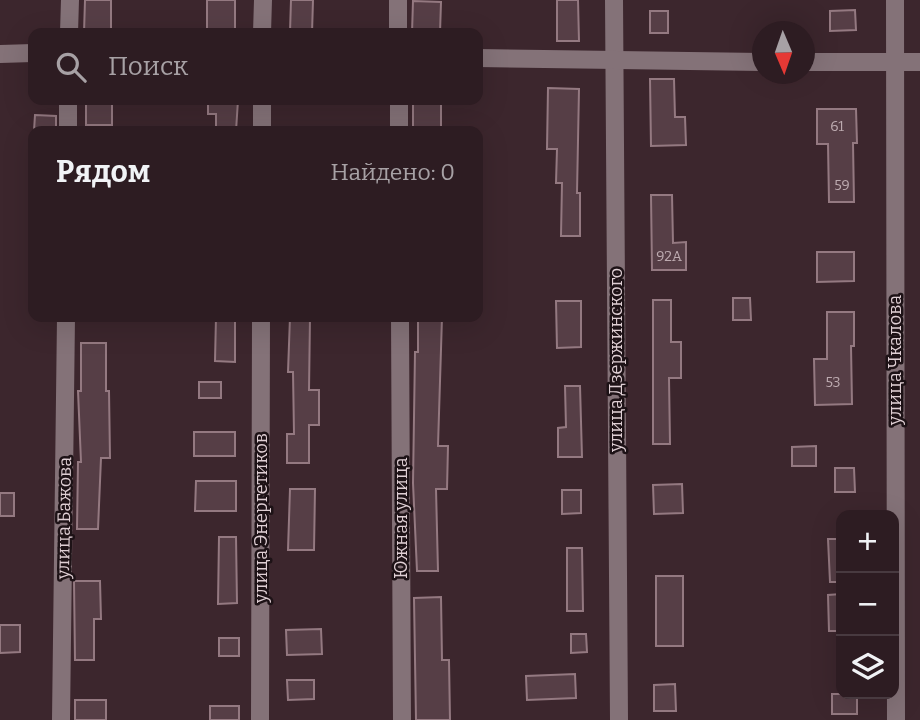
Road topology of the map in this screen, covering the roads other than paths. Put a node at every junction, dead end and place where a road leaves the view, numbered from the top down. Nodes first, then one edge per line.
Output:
1 (69, 0) edge
2 (263, 0) edge
3 (398, 0) edge
4 (614, 0) edge
5 (895, 0) edge
6 (69, 28) edge
7 (262, 28) edge
8 (398, 28) edge
9 (28, 53) edge
10 (0, 54) edge
11 (483, 58) edge
12 (614, 60) junction
13 (752, 62) edge
14 (815, 62) edge
15 (920, 62) edge
16 (895, 63) junction
17 (68, 105) edge
18 (262, 105) edge
19 (399, 105) edge
20 (68, 126) edge
21 (262, 126) edge
22 (399, 126) edge
23 (66, 322) edge
24 (261, 322) edge
25 (400, 322) edge
26 (61, 720) edge
27 (260, 720) edge
28 (402, 720) edge
29 (619, 720) edge
30 (896, 720) edge

1 - 6 street
2 - 7 street
3 - 8 street
4 - 12 street, улица Дзержинского
5 - 16 street, улица Чкалова
9 - 10 street
11 - 12 street
12 - 13 street
12 - 29 street, улица Дзержинского
14 - 16 street
15 - 16 street
16 - 30 street, улица Чкалова
17 - 20 street
18 - 21 street
19 - 22 street
23 - 26 street, улица Бажова
24 - 27 street, улица Энергетиков
25 - 28 street, Южная улица

